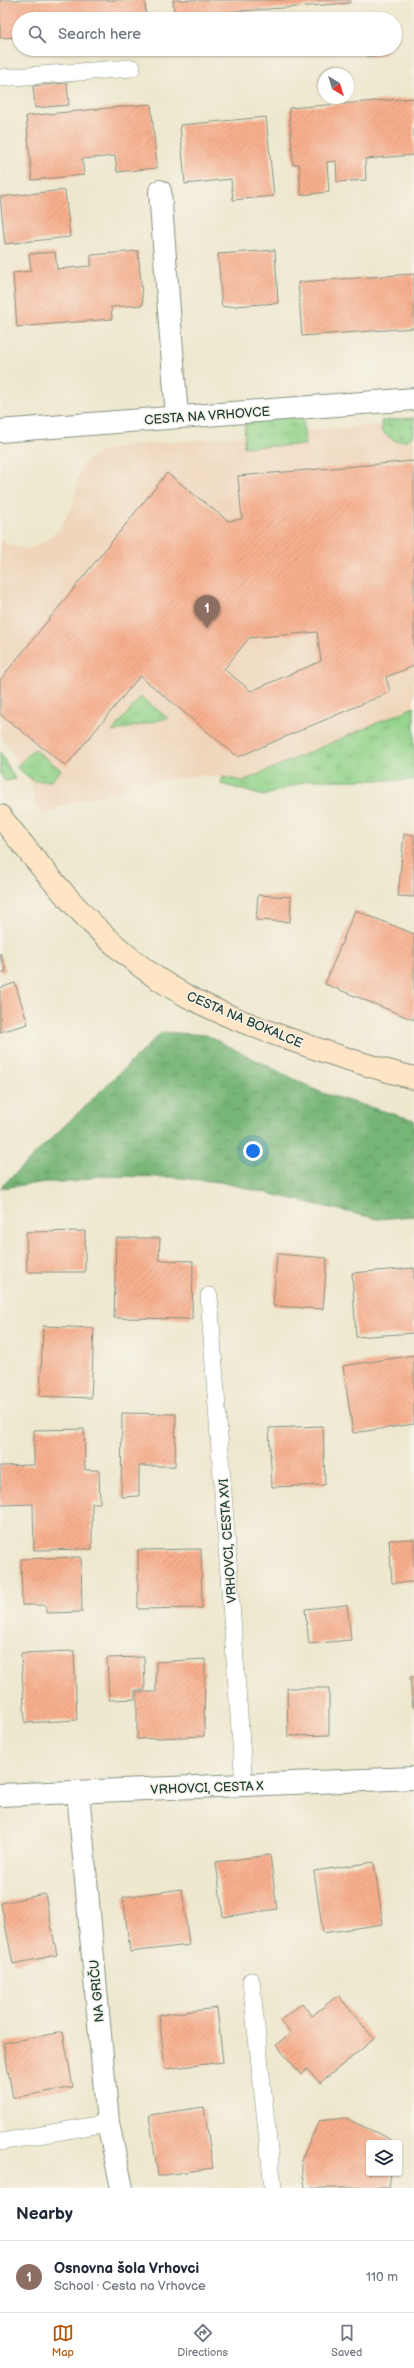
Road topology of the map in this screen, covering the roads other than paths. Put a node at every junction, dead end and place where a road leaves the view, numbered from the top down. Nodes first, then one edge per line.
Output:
1 (132, 68) dead end
2 (0, 78) edge
3 (160, 191) dead end
4 (414, 399) edge
5 (177, 417) junction
6 (0, 431) edge
7 (0, 816) edge
8 (414, 1078) edge
9 (209, 1296) dead end
10 (414, 1778) edge
11 (244, 1785) junction
12 (78, 1792) junction
13 (0, 1795) edge
14 (251, 1980) dead end
15 (108, 2123) junction
16 (0, 2142) edge
17 (122, 2188) edge
18 (273, 2188) edge

1 - 2 lane
3 - 5 street
4 - 5 street, CESTA NA VRHOVCE
5 - 6 street, CESTA NA VRHOVCE
7 - 8 street, CESTA NA BOKALCE
9 - 11 lane, VRHOVCI, CESTA XVI
10 - 11 street, VRHOVCI, CESTA X
11 - 12 street, VRHOVCI, CESTA X
12 - 13 street, VRHOVCI, CESTA X
12 - 15 street, NA GRIČU
14 - 18 lane
15 - 16 lane
15 - 17 street, NA GRIČU

